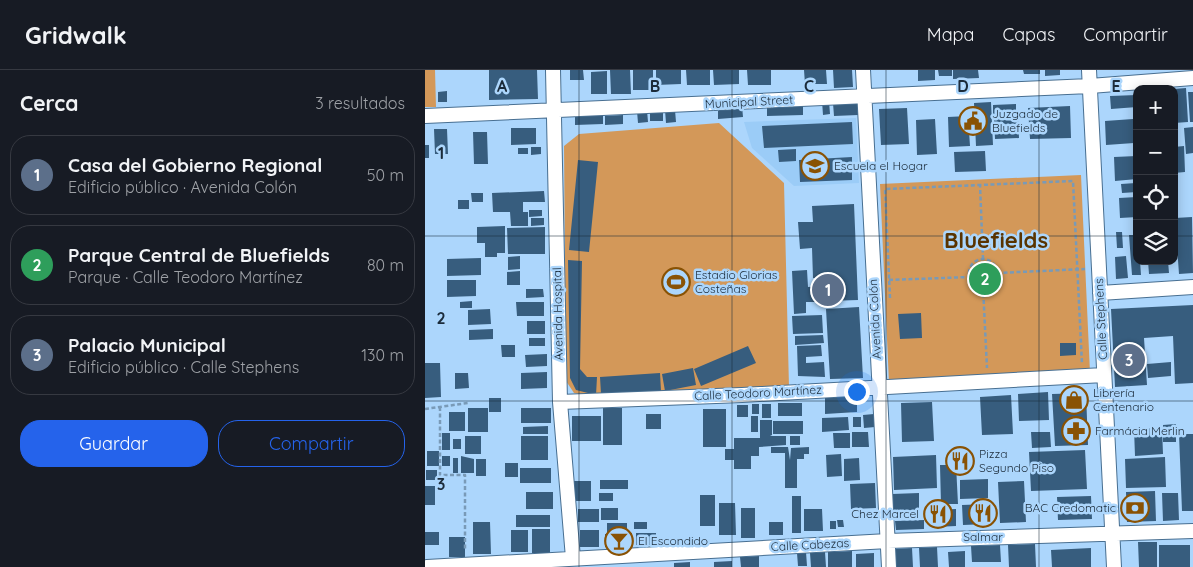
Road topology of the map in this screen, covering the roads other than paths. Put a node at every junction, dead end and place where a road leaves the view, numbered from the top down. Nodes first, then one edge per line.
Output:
1 (553, 70) edge
2 (863, 70) edge
3 (1089, 70) edge
4 (1193, 78) edge
5 (1090, 86) junction
6 (863, 96) junction
7 (554, 111) junction
8 (425, 116) edge
9 (1193, 287) edge
10 (1100, 293) junction
11 (1105, 375) junction
12 (878, 387) junction
13 (560, 402) junction
14 (1193, 530) edge
15 (1113, 532) junction
16 (888, 540) junction
17 (573, 558) junction
18 (427, 567) edge
19 (889, 567) edge
20 (1114, 567) edge

1 - 7 street, Avenida Hospital
2 - 6 street, Avenida Colón
3 - 5 street, Calle Stephens
4 - 5 street, Municipal Street
5 - 6 street, Municipal Street
5 - 10 street, Calle Stephens
6 - 7 street, Municipal Street
6 - 12 street, Avenida Colón
7 - 8 street, Municipal Street
7 - 13 street, Avenida Hospital
9 - 10 street
10 - 11 street, Calle Stephens
11 - 12 street, Calle Teodoro Martínez
11 - 15 street, Calle Stephens
12 - 13 street, Calle Teodoro Martínez
12 - 16 street, Avenida Colón
13 - 17 street, Avenida Hospital
14 - 15 street, Calle Cabezas
15 - 16 street, Calle Cabezas
15 - 20 street, Calle Stephens
16 - 17 street, Calle Cabezas
16 - 19 street, Avenida Colón
17 - 18 street, Calle Cabezas

